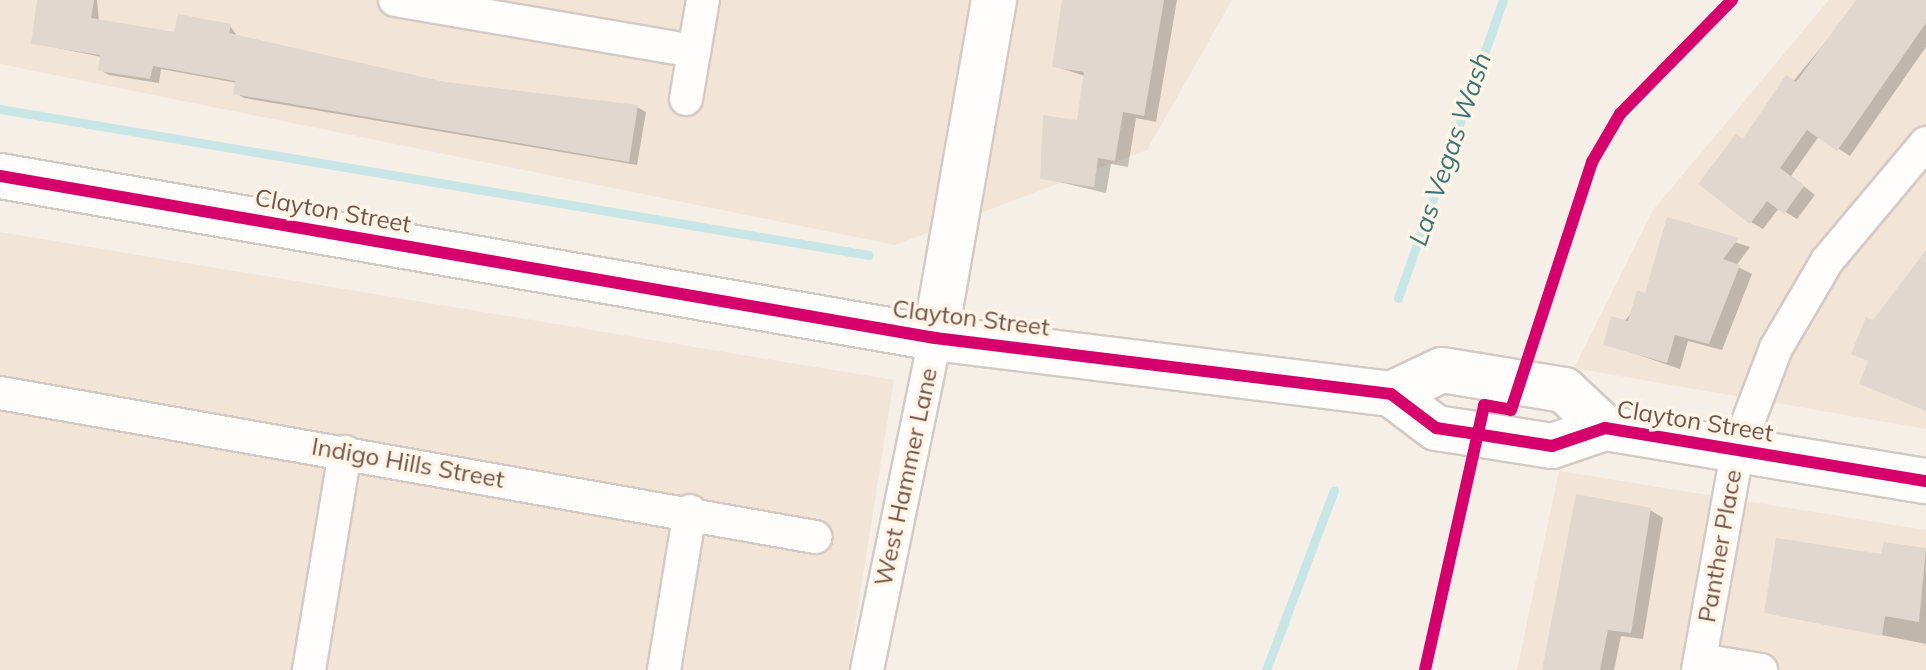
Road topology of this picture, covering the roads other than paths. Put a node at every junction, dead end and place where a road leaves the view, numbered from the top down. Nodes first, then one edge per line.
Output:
1 (395, 0) edge
2 (703, 0) edge
3 (994, 0) edge
4 (694, 51) junction
5 (686, 99) dead end
6 (1926, 143) edge
7 (0, 176) edge
8 (935, 338) junction
9 (1391, 394) junction
10 (0, 395) edge
11 (1605, 428) junction
12 (1738, 448) junction
13 (345, 452) junction
14 (1926, 481) edge
15 (690, 511) junction
16 (815, 537) dead end
17 (1699, 665) edge
18 (309, 670) edge
19 (664, 670) edge
20 (867, 670) edge
21 (1761, 670) edge

1 - 4 street
2 - 4 street
3 - 8 street, West Hammer Lane
4 - 5 street
6 - 12 street, Panther Place
7 - 8 street, Clayton Street
8 - 9 street, Clayton Street
8 - 20 street, West Hammer Lane
9 - 11 street, Clayton Street
9 - 11 street, Clayton Street
10 - 13 street, Indigo Hills Street
11 - 12 street, Clayton Street
12 - 14 street, Clayton Street
12 - 17 street, Panther Place
13 - 15 street, Indigo Hills Street
13 - 18 street
15 - 16 street, Indigo Hills Street
15 - 19 street
17 - 21 street

